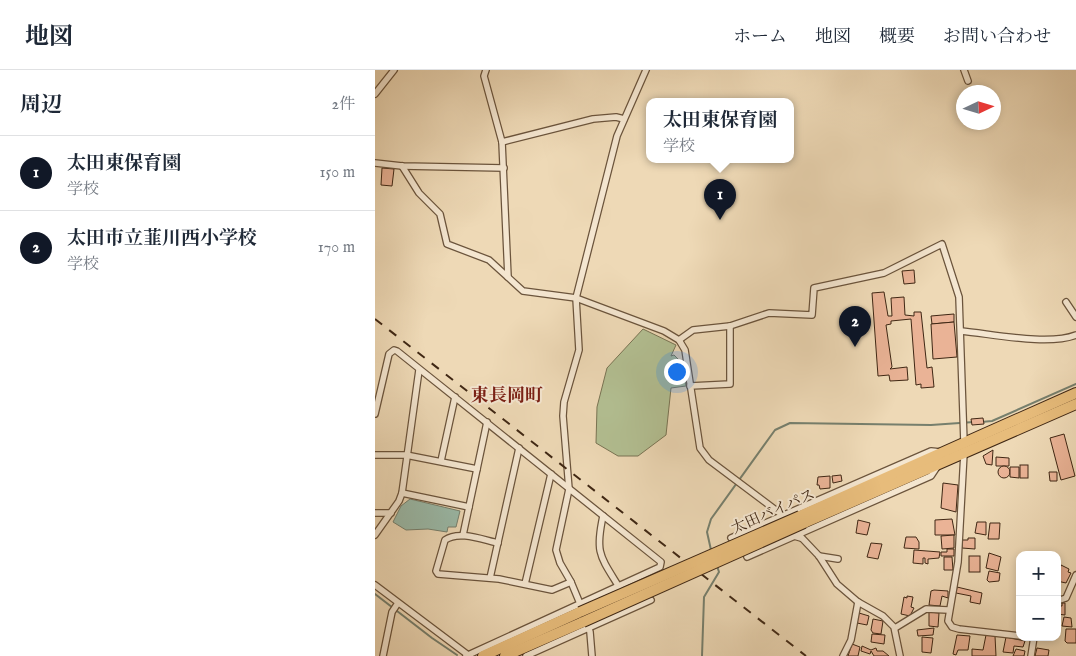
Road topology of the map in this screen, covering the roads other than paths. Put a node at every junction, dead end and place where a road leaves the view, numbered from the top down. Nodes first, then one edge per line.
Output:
1 (393, 70) edge
2 (486, 70) edge
3 (646, 70) edge
4 (965, 70) edge
5 (968, 82) dead end
6 (375, 94) edge
7 (624, 119) junction
8 (502, 142) junction
9 (375, 163) edge
10 (402, 166) junction
11 (504, 168) junction
12 (508, 277) junction
13 (576, 298) junction
14 (1066, 302) dead end
15 (1076, 317) edge
16 (730, 326) junction
17 (961, 331) junction
18 (1076, 335) edge
19 (679, 340) junction
20 (419, 370) junction
21 (690, 386) junction
22 (1076, 393) edge
23 (455, 397) junction
24 (1076, 404) edge
25 (375, 414) edge
26 (487, 422) junction
27 (519, 448) junction
28 (964, 449) junction
29 (943, 453) junction
30 (406, 455) junction
31 (375, 456) edge
32 (441, 462) junction
33 (938, 465) junction
34 (477, 469) junction
35 (551, 474) junction
36 (569, 489) junction
37 (402, 493) junction
38 (469, 506) junction
39 (375, 513) edge
40 (391, 513) junction
41 (603, 516) junction
42 (782, 516) junction
43 (802, 520) junction
44 (375, 535) edge
45 (463, 535) junction
46 (798, 536) junction
47 (731, 538) dead end
48 (498, 543) junction
49 (747, 556) dead end
50 (819, 556) junction
51 (838, 560) dead end
52 (1076, 575) edge
53 (490, 578) junction
54 (571, 582) junction
55 (525, 584) junction
56 (375, 586) edge
57 (619, 588) junction
58 (651, 600) dead end
59 (1061, 600) edge
60 (858, 602) junction
61 (398, 603) junction
62 (949, 610) junction
63 (583, 617) junction
64 (895, 628) junction
65 (1016, 635) edge
66 (1033, 641) edge
67 (383, 656) edge
68 (467, 656) edge
69 (483, 656) edge
70 (505, 656) edge
71 (526, 656) edge
72 (592, 656) edge
73 (843, 656) edge
74 (899, 656) edge
75 (1031, 656) edge

1 - 6 street
2 - 8 street
3 - 7 street
4 - 5 street
7 - 8 street
7 - 13 street
8 - 11 street
9 - 10 street
10 - 11 street
10 - 12 street
11 - 12 street
12 - 13 street
13 - 19 street
13 - 36 street
14 - 15 street
16 - 17 street
16 - 19 street
16 - 21 street
17 - 18 street
17 - 28 street
19 - 21 street
20 - 23 street
20 - 25 street
20 - 30 street
21 - 42 street
22 - 28 highway, 太田バイパス
23 - 26 street
23 - 32 street
24 - 28 highway, 太田バイパス
26 - 27 street
26 - 34 street
27 - 35 street
27 - 48 street
28 - 29 highway, 太田バイパス
28 - 33 highway, 太田バイパス
28 - 62 street
29 - 42 street
29 - 43 highway, 太田バイパス
30 - 31 street
30 - 32 street
30 - 37 street
32 - 34 street
33 - 43 highway, 太田バイパス
33 - 46 street
34 - 38 street
35 - 36 street
35 - 55 street
36 - 41 street
36 - 54 street
37 - 38 street
37 - 40 street
38 - 45 street
39 - 40 street
40 - 44 street
41 - 57 street
41 - 57 street
42 - 46 street
42 - 47 street
43 - 63 highway, 太田バイパス, bridge
45 - 48 street
45 - 53 street
46 - 49 street
46 - 50 street
48 - 53 street
50 - 51 street
50 - 60 street
52 - 59 street
53 - 55 street
54 - 55 street
54 - 63 street
56 - 61 street
57 - 63 street
58 - 63 street
60 - 64 street
60 - 73 street
61 - 67 street
61 - 68 street
62 - 64 street
62 - 65 street
63 - 68 street
63 - 69 highway, 太田バイパス
63 - 70 highway, 太田バイパス
63 - 71 street
63 - 72 street
64 - 74 street
66 - 75 street

